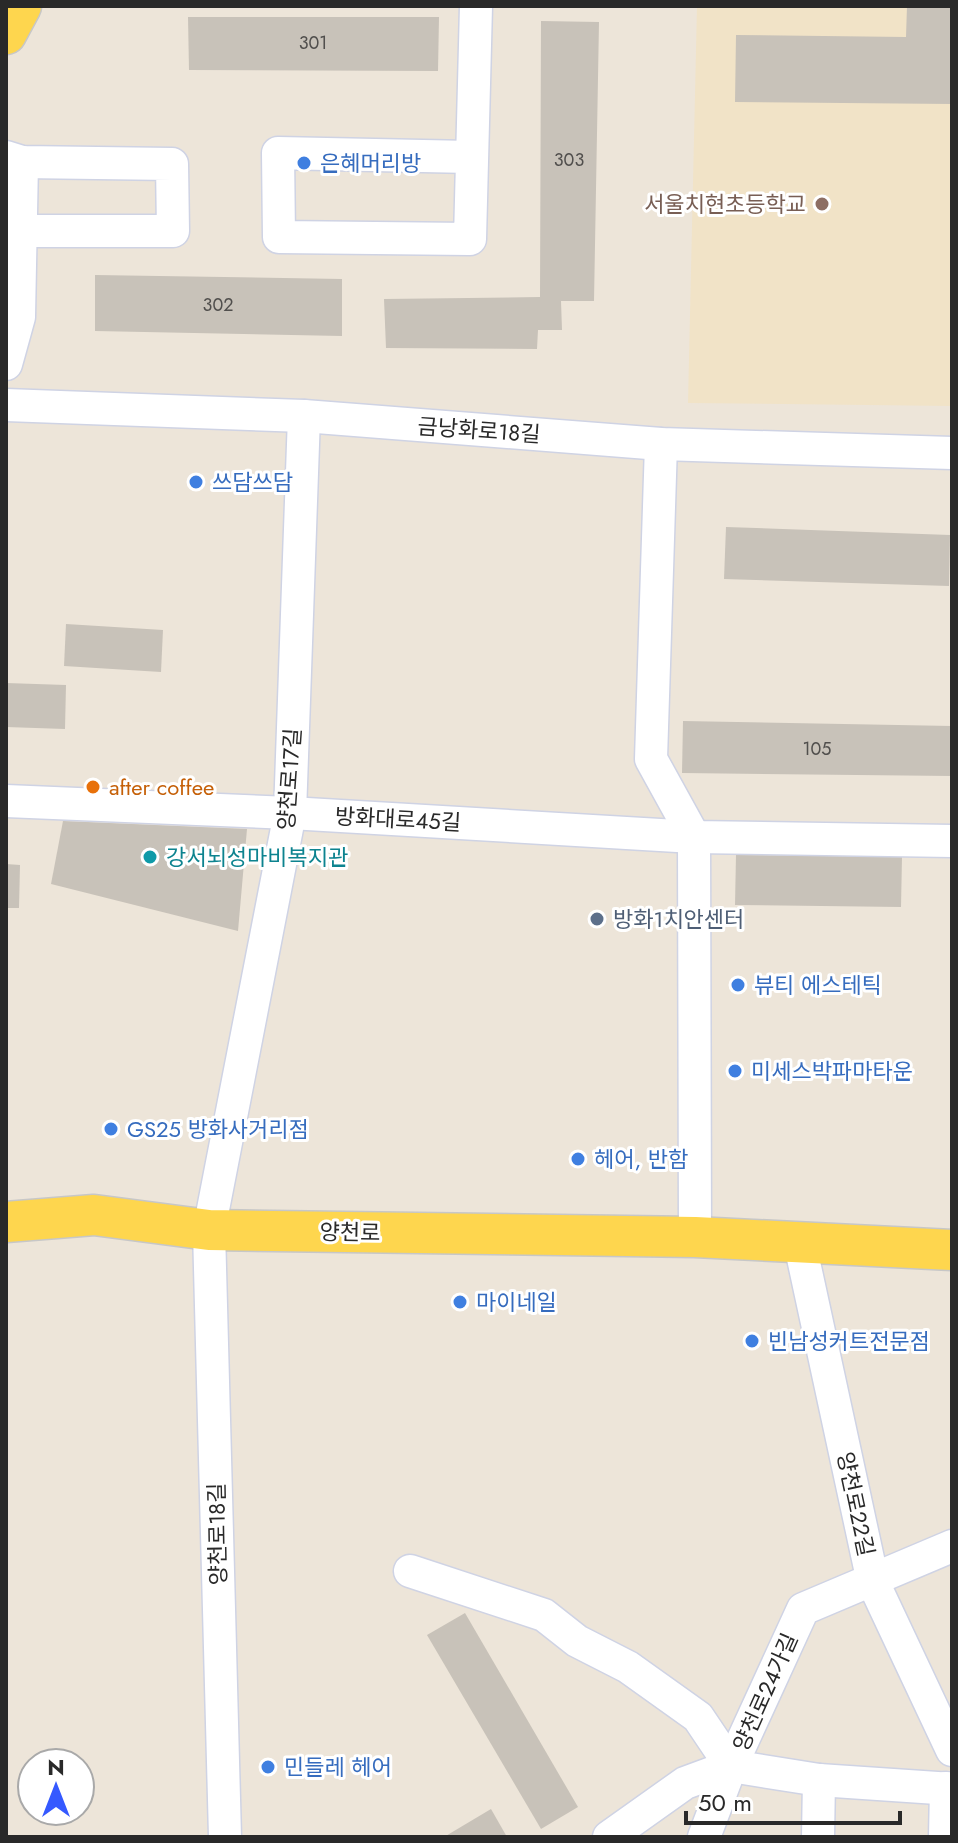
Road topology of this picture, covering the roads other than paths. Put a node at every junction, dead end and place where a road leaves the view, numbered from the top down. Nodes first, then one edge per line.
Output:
1 (21, 6) edge
2 (476, 6) edge
3 (6, 34) edge
4 (471, 157) junction
5 (14, 159) edge
6 (24, 231) junction
7 (6, 364) edge
8 (6, 405) edge
9 (304, 416) junction
10 (661, 444) junction
11 (952, 453) edge
12 (6, 801) edge
13 (290, 813) junction
14 (694, 837) junction
15 (952, 841) edge
16 (6, 1201) edge
17 (94, 1215) junction
18 (6, 1222) edge
19 (209, 1230) junction
20 (695, 1237) junction
21 (800, 1244) junction
22 (952, 1250) edge
23 (952, 1546) edge
24 (410, 1571) dead end
25 (873, 1582) junction
26 (952, 1750) edge
27 (731, 1766) junction
28 (819, 1780) junction
29 (949, 1789) edge
30 (225, 1837) edge
31 (609, 1837) edge
32 (704, 1837) edge
33 (818, 1837) edge
34 (945, 1837) edge

1 - 3 main road
2 - 4 street
4 - 4 street
5 - 6 street
5 - 6 street
6 - 7 street
8 - 9 street, 금낭화로18길
9 - 10 street, 금낭화로18길
9 - 13 street, 양천로17길
10 - 11 street, 금낭화로18길
10 - 14 street
12 - 13 street, 방화대로45길
13 - 14 street, 방화대로45길
13 - 19 street, 양천로17길
14 - 15 street, 방화대로45길
14 - 20 street
16 - 17 main road
17 - 18 main road, 양천로
17 - 19 main road, 양천로
19 - 20 main road, 양천로
19 - 30 street, 양천로18길
20 - 21 main road, 양천로
21 - 22 main road, 양천로
21 - 25 street, 양천로22길
23 - 25 street, 양천로24가길
24 - 27 street
25 - 26 street, 양천로22길
25 - 27 street, 양천로24가길
27 - 28 street
27 - 31 street
27 - 32 street, 양천로24가길
28 - 29 street
28 - 33 street
29 - 34 street

